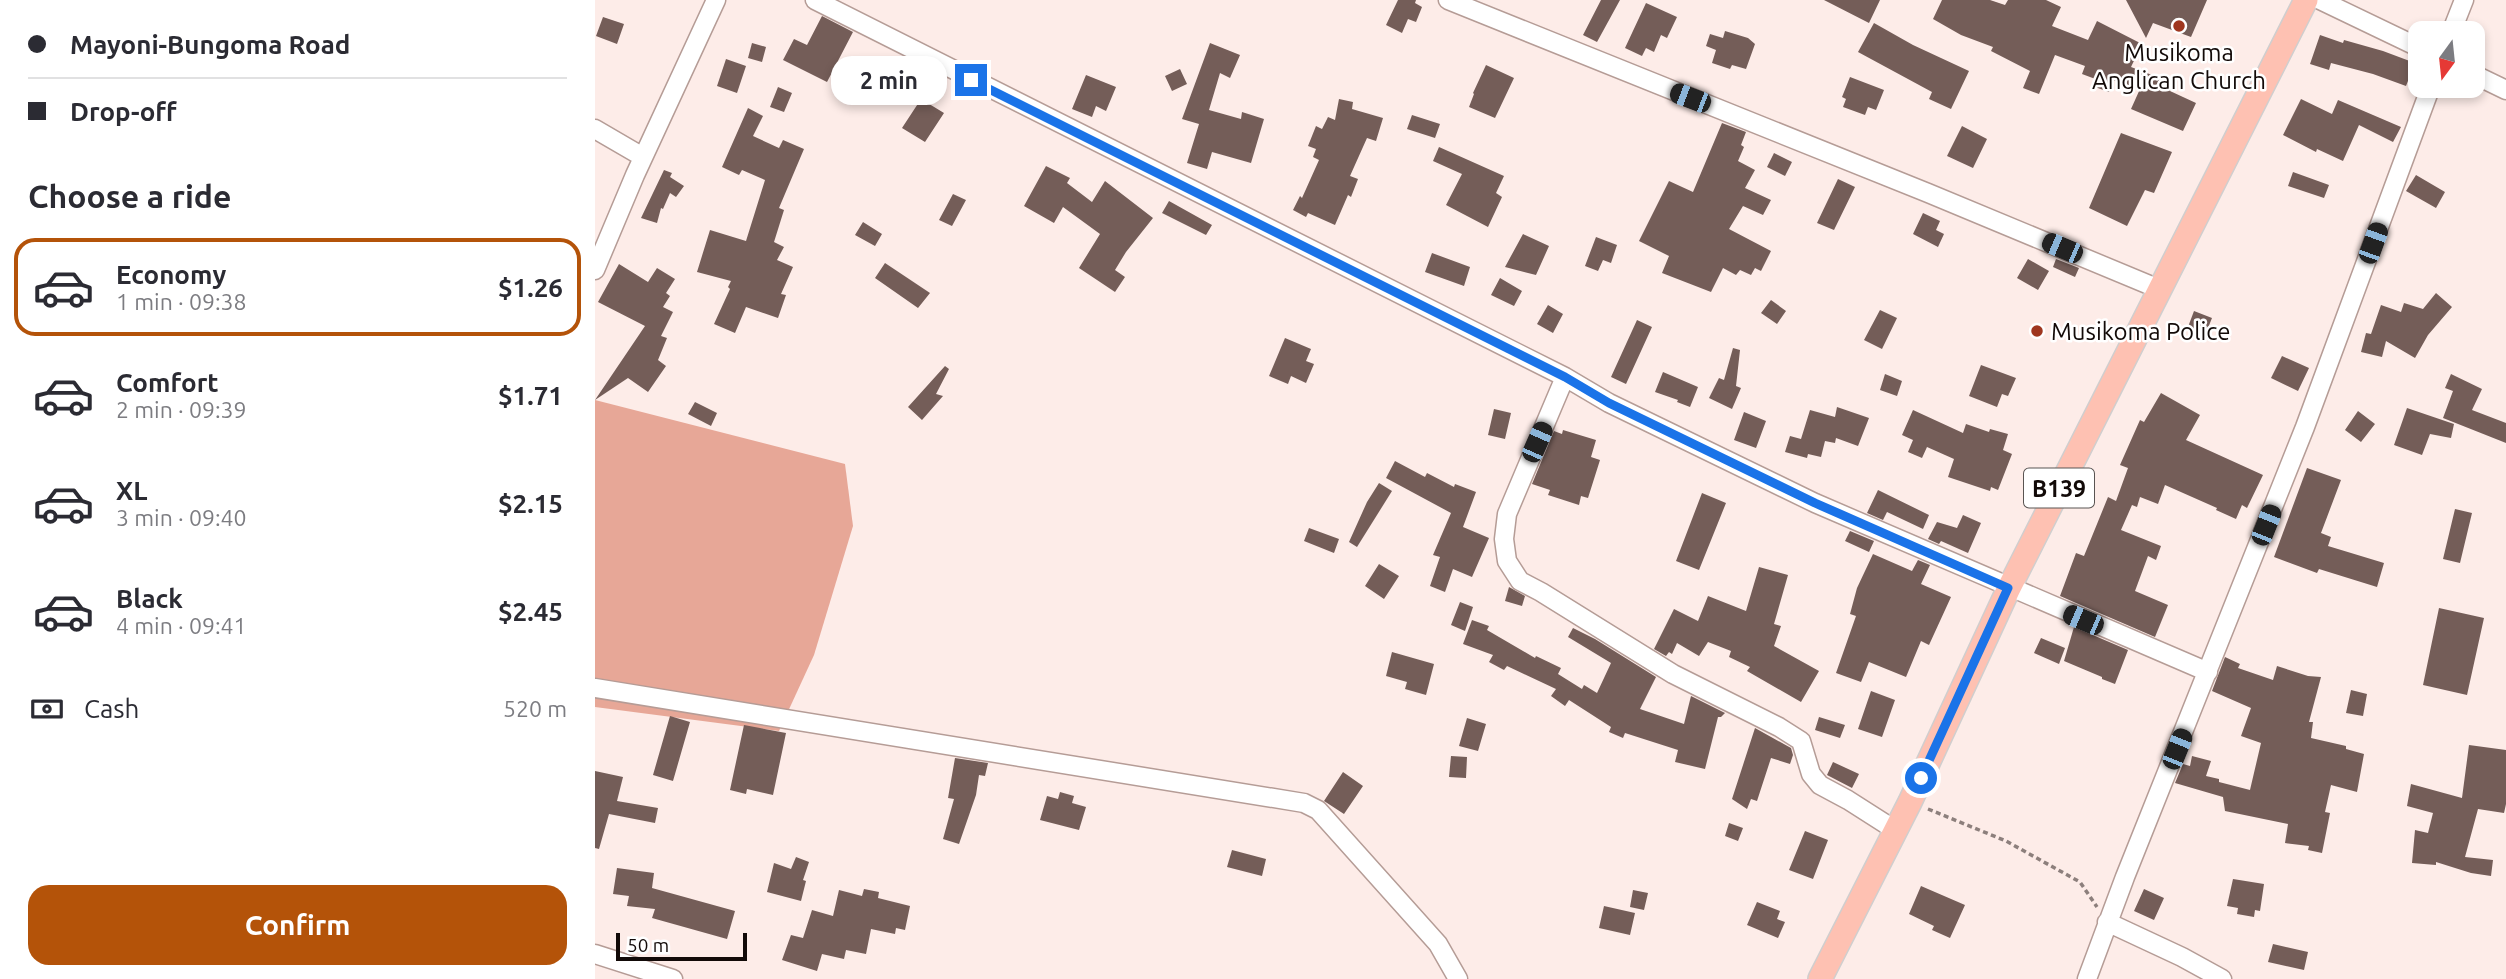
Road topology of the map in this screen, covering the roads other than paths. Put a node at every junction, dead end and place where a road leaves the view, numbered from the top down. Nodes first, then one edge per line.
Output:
1 (716, 0) edge
2 (815, 0) edge
3 (1448, 0) edge
4 (2305, 0) edge
5 (2320, 0) edge
6 (2464, 0) edge
7 (2456, 21) edge
8 (2408, 42) edge
9 (2485, 80) edge
10 (2506, 90) edge
11 (2427, 98) edge
12 (595, 130) edge
13 (643, 157) junction
14 (595, 270) edge
15 (2159, 289) junction
16 (1565, 377) junction
17 (2008, 588) junction
18 (2208, 672) junction
19 (595, 688) edge
20 (1895, 830) junction
21 (2107, 922) junction
22 (595, 954) edge
23 (673, 979) edge
24 (1458, 979) edge
25 (1820, 979) edge
26 (2087, 979) edge
27 (2223, 979) edge

1 - 13 street
2 - 16 street
3 - 15 street
4 - 15 main road, B139
5 - 8 street
6 - 7 street
9 - 10 street
11 - 18 street
12 - 13 street
13 - 14 street
15 - 17 main road, B139
16 - 17 street
16 - 20 street
17 - 18 street
17 - 20 main road, B139
18 - 21 street
19 - 24 street
20 - 25 main road, B139
21 - 26 street
21 - 27 street
22 - 23 street

